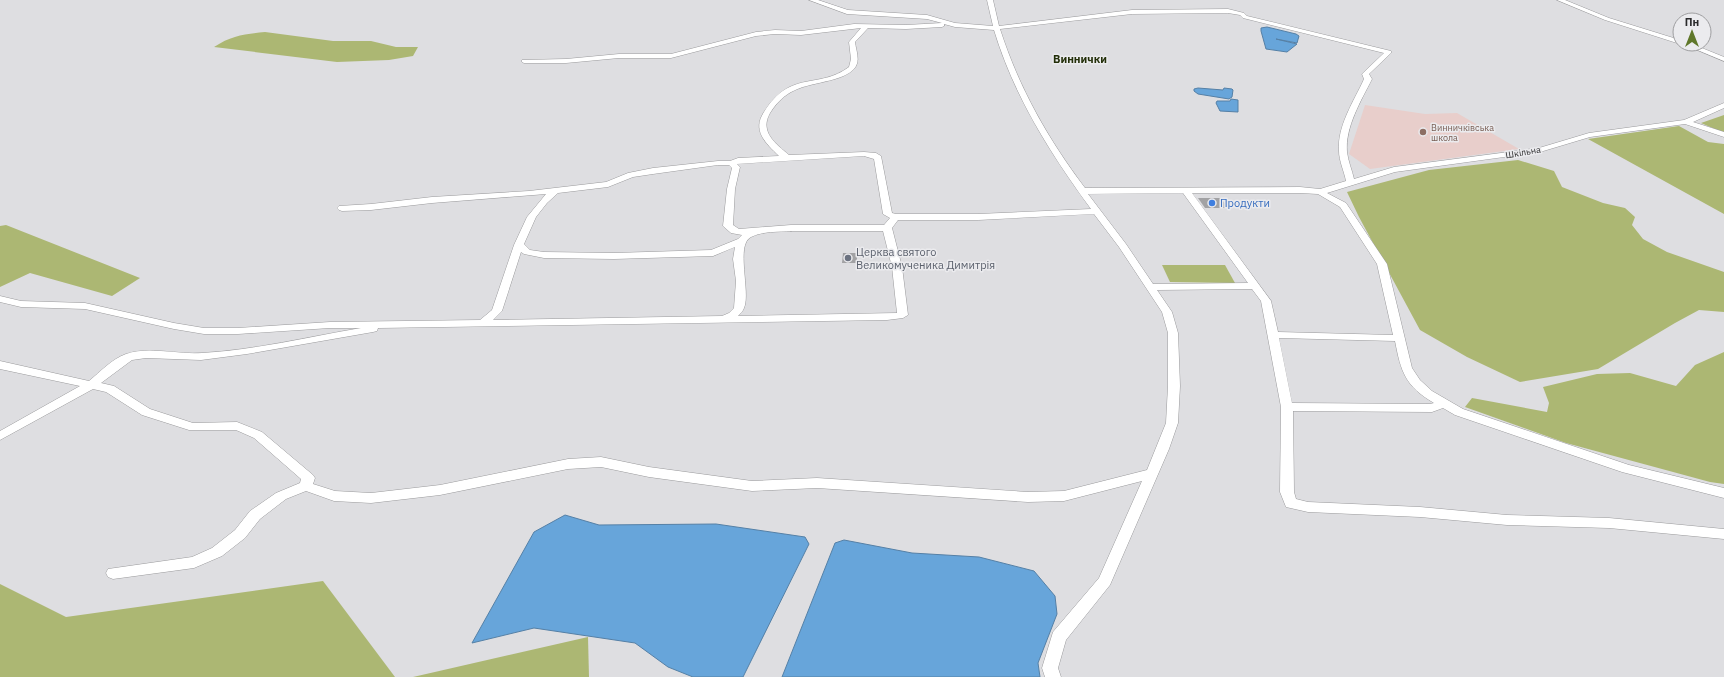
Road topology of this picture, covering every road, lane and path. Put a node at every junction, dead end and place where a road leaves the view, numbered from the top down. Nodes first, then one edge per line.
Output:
1 (812, 0) edge
2 (990, 0) edge
3 (1560, 0) edge
4 (955, 25) junction
5 (866, 26) junction
6 (996, 28) junction
7 (1672, 39) edge
8 (1706, 52) edge
9 (1724, 59) edge
10 (524, 61) dead end
11 (1724, 105) edge
12 (1686, 122) junction
13 (1724, 135) edge
14 (787, 158) junction
15 (731, 163) junction
16 (1351, 183) junction
17 (555, 191) junction
18 (1186, 191) junction
19 (1082, 192) junction
20 (1320, 192) junction
21 (342, 208) dead end
22 (1098, 211) junction
23 (895, 217) junction
24 (887, 228) junction
25 (762, 231) junction
26 (741, 241) junction
27 (519, 245) junction
28 (1255, 286) junction
29 (1151, 287) junction
30 (0, 299) edge
31 (724, 319) junction
32 (483, 323) junction
33 (395, 324) junction
34 (1274, 335) junction
35 (1399, 338) junction
36 (0, 365) edge
37 (91, 385) junction
38 (1443, 403) junction
39 (1288, 406) junction
40 (0, 436) edge
41 (1151, 474) junction
42 (306, 486) junction
43 (1724, 493) edge
44 (1724, 534) edge
45 (113, 573) dead end
46 (1053, 677) edge

1 - 4 street
2 - 6 street
3 - 7 street
4 - 5 street
4 - 6 street
5 - 10 street
5 - 14 street
6 - 16 street
6 - 19 street
8 - 9 street
11 - 12 street, Шкільна
12 - 13 street
12 - 16 street, Шкільна
14 - 15 street
14 - 23 street
15 - 17 street
15 - 25 street
16 - 20 street, Шкільна
17 - 21 street
17 - 27 street
18 - 19 street
18 - 20 street
18 - 28 street
19 - 22 street
20 - 35 street
22 - 23 street
22 - 29 street
23 - 24 street
24 - 25 street
24 - 31 street
25 - 26 street
26 - 27 street
26 - 31 street
27 - 32 street
28 - 29 street
28 - 34 street
29 - 41 street
30 - 33 street
31 - 32 street
32 - 33 street
33 - 37 street
34 - 35 street
34 - 39 street
35 - 38 street
36 - 37 street
37 - 40 street
37 - 42 street
38 - 39 street
38 - 43 street
39 - 44 street
41 - 42 street
41 - 46 street
42 - 45 street

